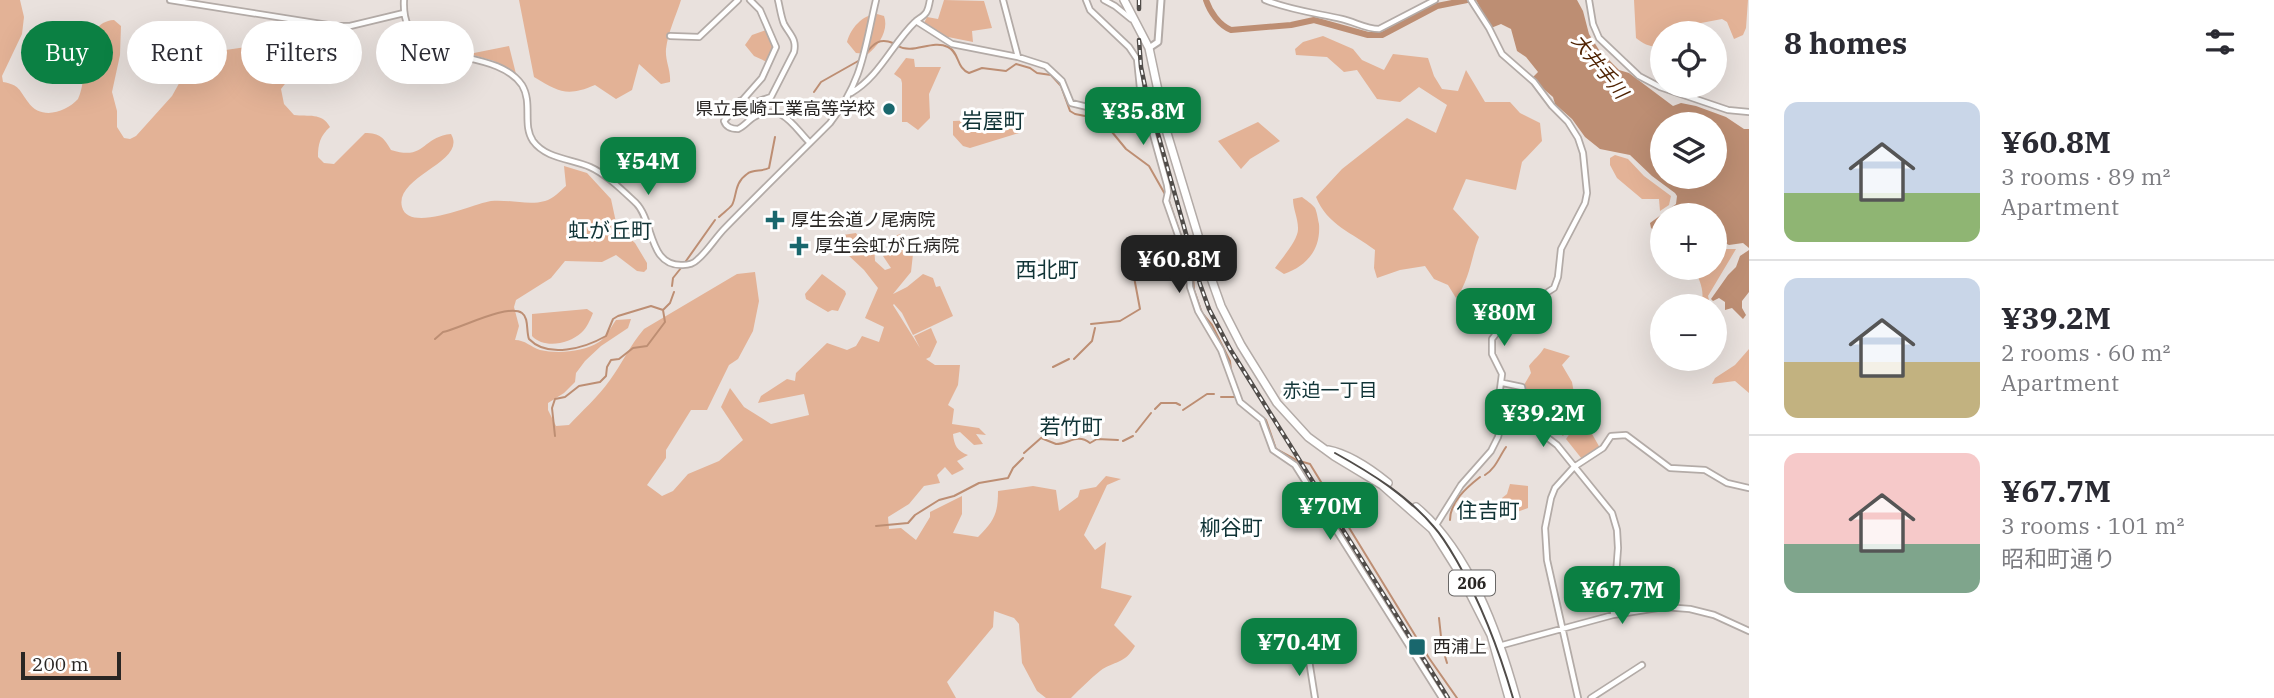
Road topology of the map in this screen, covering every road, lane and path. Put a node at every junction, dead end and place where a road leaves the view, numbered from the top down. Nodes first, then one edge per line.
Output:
1 (170, 0) edge
2 (404, 0) edge
3 (738, 0) edge
4 (750, 0) edge
5 (778, 0) edge
6 (876, 0) edge
7 (930, 0) edge
8 (1003, 0) edge
9 (1086, 0) edge
10 (1115, 0) edge
11 (1124, 0) edge
12 (1161, 0) edge
13 (1265, 0) edge
14 (1435, 0) edge
15 (1471, 0) edge
16 (1589, 0) edge
17 (1106, 1) edge
18 (189, 2) edge
19 (404, 13) junction
20 (916, 21) junction
21 (670, 36) dead end
22 (1144, 40) junction
23 (1149, 48) junction
24 (1018, 57) junction
25 (851, 93) junction
26 (1143, 98) junction
27 (740, 101) junction
28 (1749, 113) edge
29 (810, 143) junction
30 (1503, 383) junction
31 (1328, 450) junction
32 (1574, 467) junction
33 (1749, 488) edge
34 (1436, 525) junction
35 (1613, 615) junction
36 (1562, 629) junction
37 (1749, 631) edge
38 (1497, 647) junction
39 (1308, 654) dead end
40 (1643, 665) dead end
41 (1315, 698) edge
42 (1442, 698) edge
43 (1509, 698) edge
44 (1516, 698) edge
45 (1578, 698) edge
46 (1591, 698) edge

1 - 18 street
2 - 19 street
3 - 21 street
4 - 27 street
5 - 27 street
6 - 25 street
7 - 20 street
8 - 24 street
9 - 26 street
10 - 17 street
11 - 22 highway, 206
12 - 23 main road
13 - 14 street
15 - 30 street
16 - 28 street
17 - 22 street
18 - 19 street
19 - 29 street
20 - 24 street
20 - 25 street
22 - 23 highway, 206
23 - 31 highway, 206
24 - 26 street
25 - 29 street
26 - 42 street
27 - 29 street
30 - 32 street
30 - 34 street
31 - 34 highway, 206
31 - 38 highway, 206
32 - 33 street
32 - 35 street
32 - 36 street
34 - 38 highway, 206
35 - 36 street
35 - 37 street
36 - 38 street
36 - 45 street
38 - 43 highway, 206
38 - 44 highway, 206
39 - 41 street
40 - 46 street

